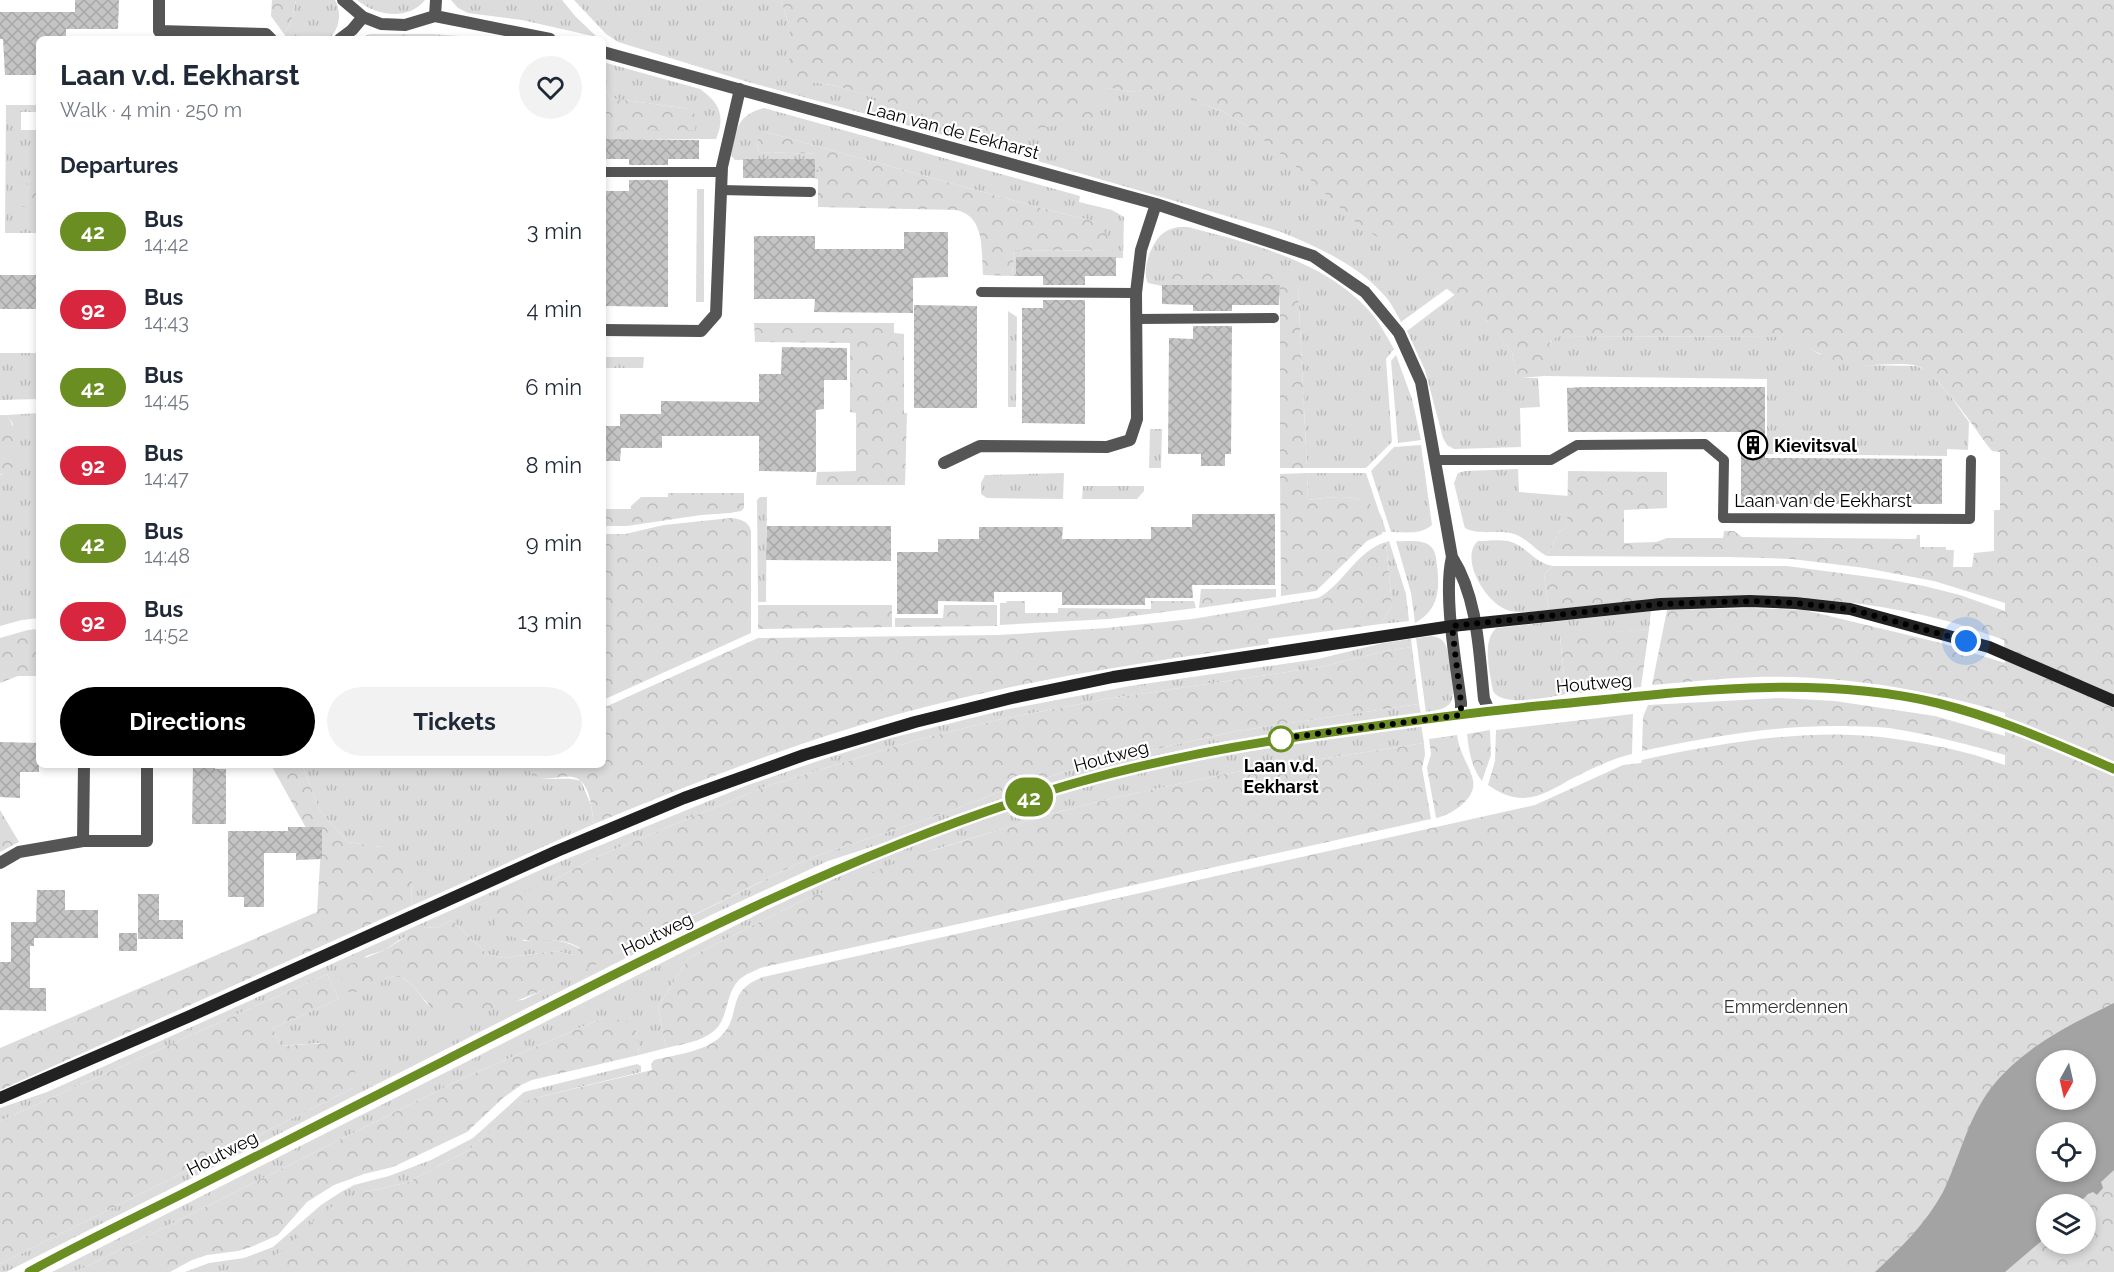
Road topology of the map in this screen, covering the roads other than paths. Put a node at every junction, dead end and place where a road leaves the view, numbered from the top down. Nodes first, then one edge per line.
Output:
1 (159, 0) edge
2 (343, 0) edge
3 (436, 0) edge
4 (435, 16) junction
5 (363, 17) junction
6 (268, 36) edge
7 (344, 36) edge
8 (538, 36) edge
9 (606, 53) edge
10 (740, 89) junction
11 (606, 172) edge
12 (722, 172) junction
13 (721, 190) junction
14 (811, 192) dead end
15 (1156, 204) junction
16 (981, 292) dead end
17 (1136, 293) junction
18 (1274, 318) dead end
19 (1136, 319) junction
20 (606, 330) edge
21 (1435, 460) junction
22 (1971, 460) dead end
23 (944, 464) dead end
24 (1452, 557) junction
25 (1476, 624) junction
26 (1452, 626) junction
27 (2114, 701) edge
28 (1489, 710) junction
29 (1461, 715) junction
30 (84, 768) edge
31 (147, 768) edge
32 (2114, 769) edge
33 (83, 841) junction
34 (0, 863) edge
35 (0, 1098) edge
36 (29, 1272) edge

1 - 6 street
2 - 5 street
3 - 4 street
4 - 5 street
4 - 8 street
5 - 7 street
9 - 10 street, Laan van de Eekharst
10 - 12 street
10 - 15 street, Laan van de Eekharst
11 - 12 lane
12 - 13 street
13 - 14 lane
13 - 20 street
15 - 17 street
15 - 21 street, Laan van de Eekharst
16 - 17 lane
17 - 19 street
18 - 19 lane
19 - 23 street
21 - 22 lane, Laan van de Eekharst
21 - 24 street, Laan van de Eekharst
24 - 25 street, Laan van de Eekharst
24 - 26 street, Laan van de Eekharst
25 - 26 street
25 - 27 street
25 - 28 street, Laan van de Eekharst
26 - 29 street, Laan van de Eekharst
26 - 35 street
28 - 29 street, Houtweg
28 - 32 street, Houtweg
29 - 36 street, Houtweg
30 - 33 street
31 - 33 street
33 - 34 street

